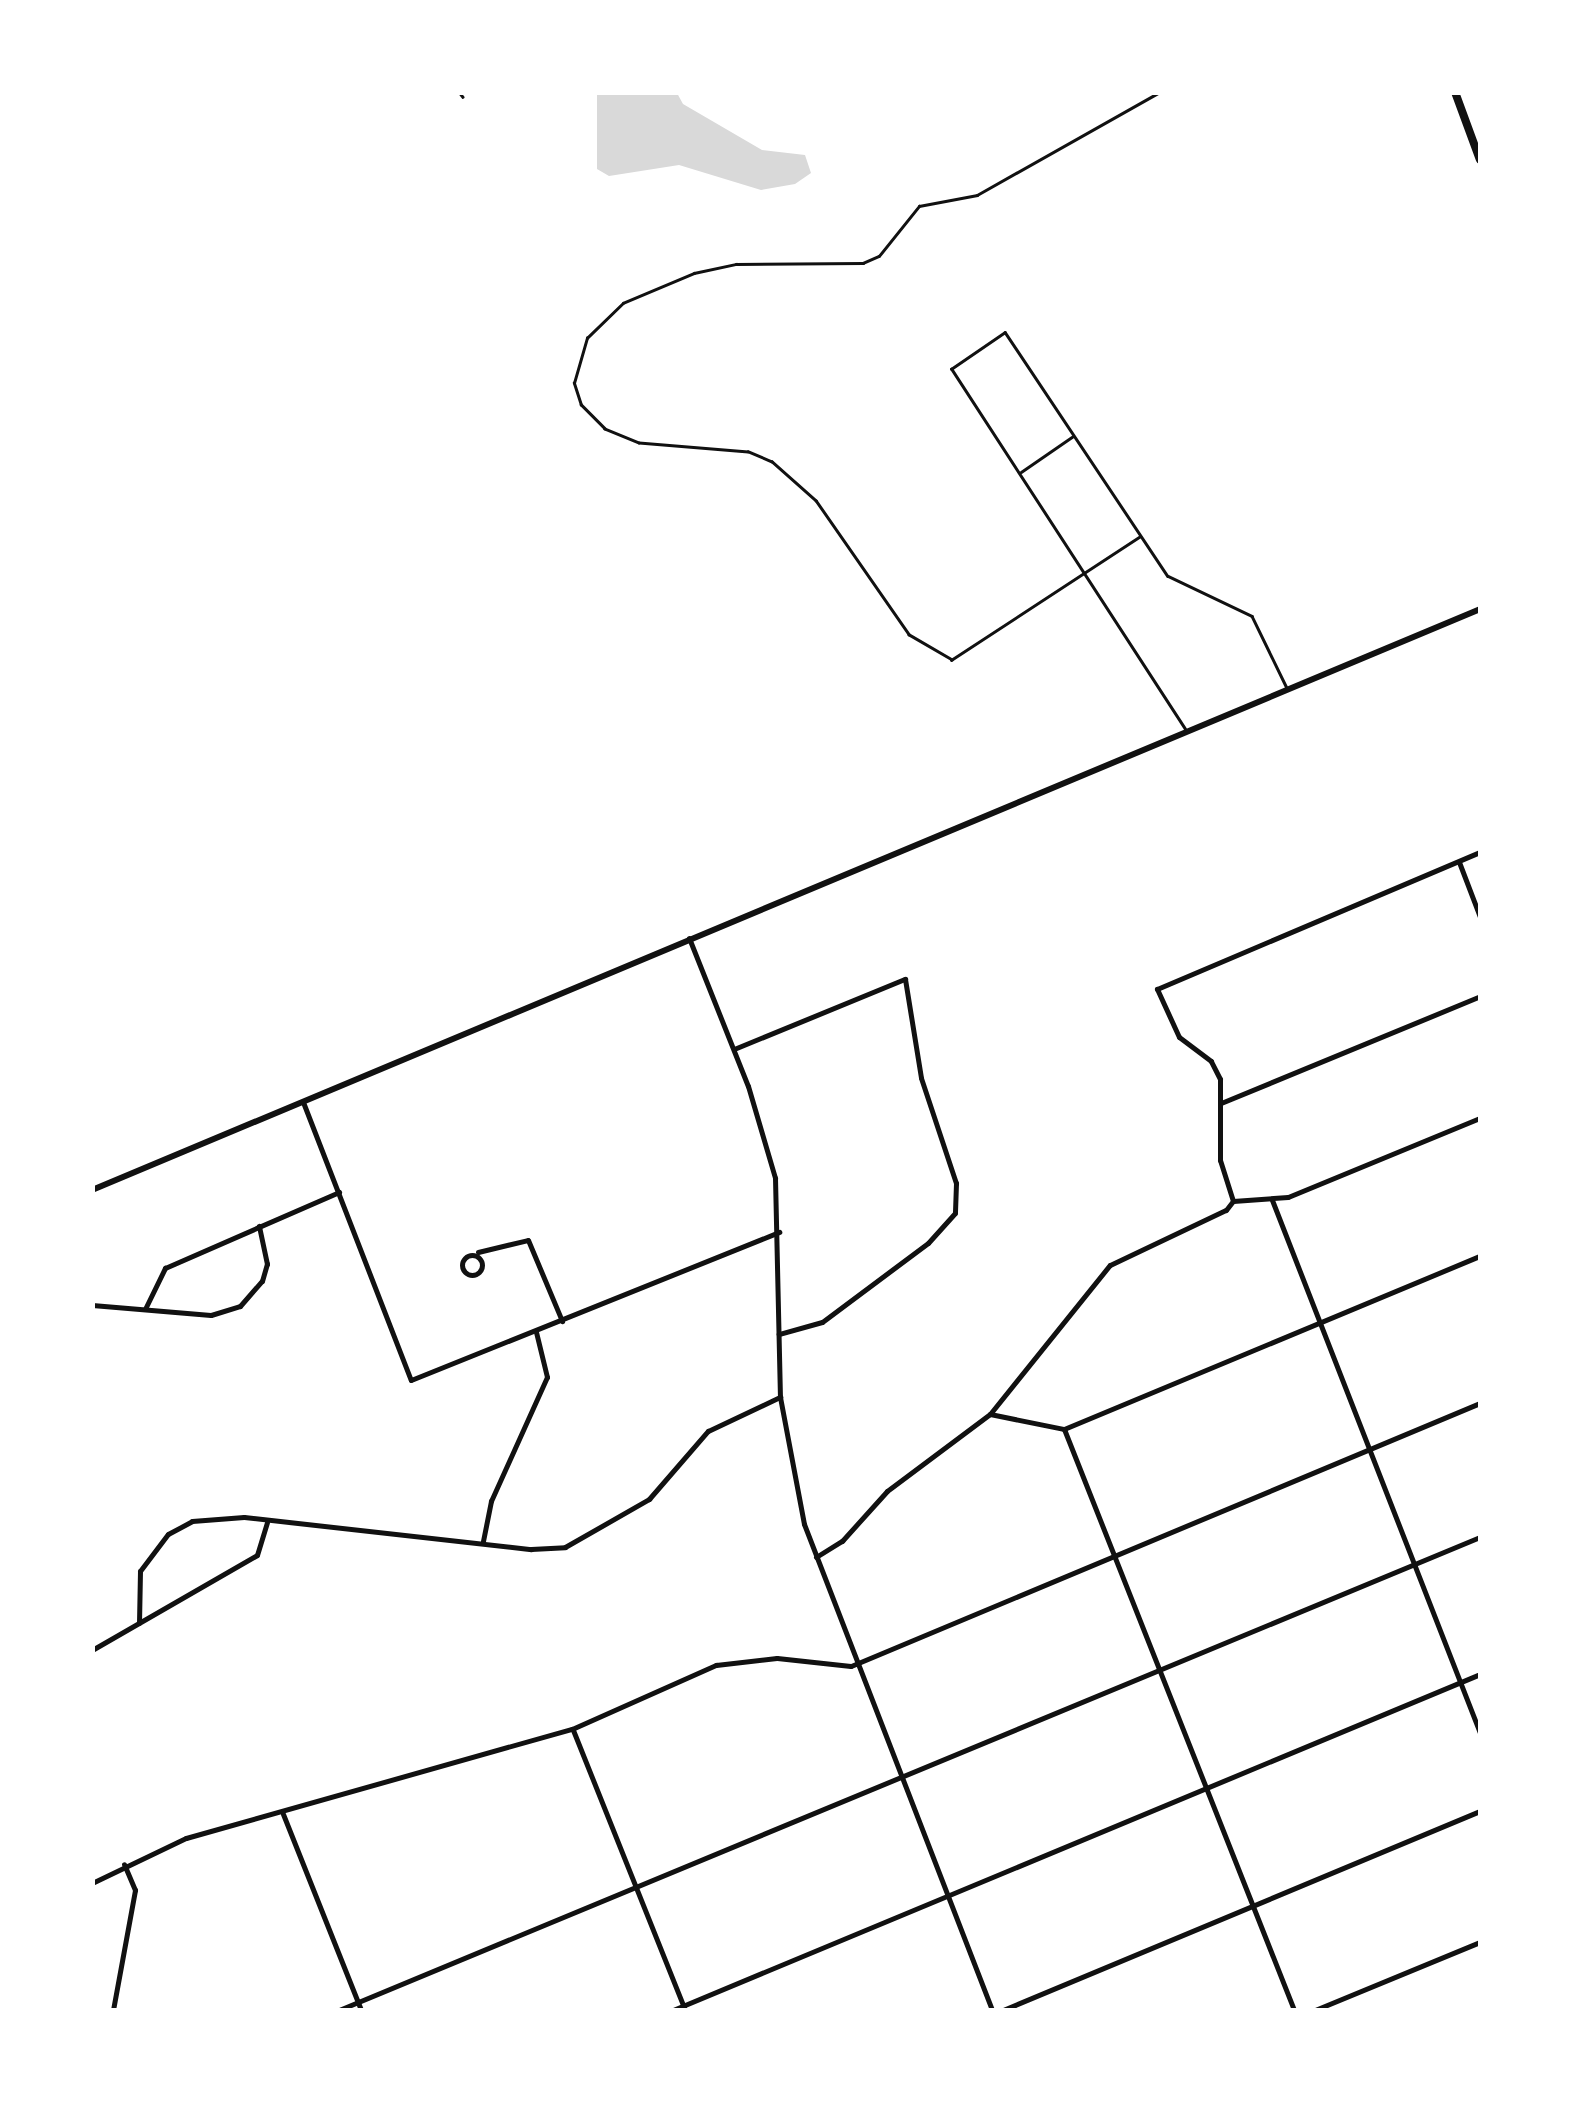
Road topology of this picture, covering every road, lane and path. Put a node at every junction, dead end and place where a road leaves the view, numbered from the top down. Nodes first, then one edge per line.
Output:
1 (1160, 92) edge
2 (1454, 92) edge
3 (1480, 160) edge
4 (1074, 436) junction
5 (1020, 472) junction
6 (1140, 537) junction
7 (1086, 572) junction
8 (1480, 609) edge
9 (1288, 689) junction
10 (1186, 732) junction
11 (1480, 852) edge
12 (1459, 862) junction
13 (1480, 917) edge
14 (689, 938) junction
15 (1480, 996) edge
16 (734, 1049) junction
17 (303, 1102) junction
18 (1221, 1104) junction
19 (1480, 1118) edge
20 (92, 1190) edge
21 (338, 1192) junction
22 (1272, 1200) junction
23 (1233, 1201) junction
24 (258, 1226) junction
25 (779, 1232) junction
26 (478, 1252) junction
27 (1480, 1256) edge
28 (92, 1304) edge
29 (146, 1309) junction
30 (562, 1322) junction
31 (1320, 1324) junction
32 (536, 1332) junction
33 (778, 1334) junction
34 (780, 1397) junction
35 (1480, 1403) edge
36 (990, 1414) junction
37 (1064, 1429) junction
38 (1369, 1450) junction
39 (267, 1522) junction
40 (1480, 1538) edge
41 (483, 1541) junction
42 (1113, 1556) junction
43 (816, 1557) junction
44 (1414, 1565) junction
45 (139, 1622) junction
46 (92, 1650) edge
47 (857, 1663) junction
48 (1158, 1669) junction
49 (1480, 1674) edge
50 (1460, 1682) junction
51 (572, 1729) junction
52 (1480, 1733) edge
53 (902, 1776) junction
54 (1204, 1788) junction
55 (1480, 1811) edge
56 (283, 1814) junction
57 (124, 1864) junction
58 (92, 1883) edge
59 (636, 1887) junction
60 (948, 1895) junction
61 (1251, 1904) junction
62 (1480, 1942) edge
63 (358, 2002) junction
64 (684, 2008) edge
65 (113, 2010) edge
66 (339, 2010) edge
67 (361, 2010) edge
68 (673, 2010) edge
69 (992, 2010) edge
70 (1003, 2010) edge
71 (1294, 2010) edge
72 (1315, 2010) edge

1 - 7 lane
2 - 3 highway
4 - 5 lane
4 - 5 lane
4 - 6 lane
5 - 7 lane
6 - 7 lane
6 - 9 lane
7 - 10 lane
8 - 9 main road
9 - 10 main road
10 - 14 main road
11 - 12 street
12 - 13 street
12 - 18 street
14 - 16 street
14 - 17 main road
15 - 18 street
16 - 25 street
16 - 33 street
17 - 20 main road
17 - 21 street
18 - 23 street
19 - 22 street
21 - 24 street
21 - 32 street
22 - 23 street
22 - 31 street
23 - 36 street
24 - 29 street
24 - 29 street
25 - 30 street
25 - 33 street
26 - 26 street
26 - 30 street
27 - 31 street
28 - 29 street
30 - 32 street
31 - 37 street
31 - 38 street
32 - 41 street
33 - 34 street
34 - 41 street
34 - 43 street
35 - 38 street
36 - 37 street
36 - 43 street
37 - 42 street
38 - 42 street
38 - 44 street
39 - 41 street
39 - 45 street
39 - 45 street
40 - 44 street
42 - 47 street
42 - 48 street
43 - 47 street
44 - 48 street
44 - 50 street
45 - 46 street
47 - 51 street
47 - 53 street
48 - 53 street
48 - 54 street
49 - 50 street
50 - 52 street
50 - 54 street
51 - 56 street
51 - 59 street
53 - 59 street
53 - 60 street
54 - 60 street
54 - 61 street
55 - 61 street
56 - 57 street
56 - 63 street
57 - 58 street
57 - 65 street
59 - 63 street
59 - 64 street
60 - 64 street
60 - 69 street
61 - 70 street
61 - 71 street
62 - 72 street
63 - 66 street
63 - 67 street
64 - 68 street

